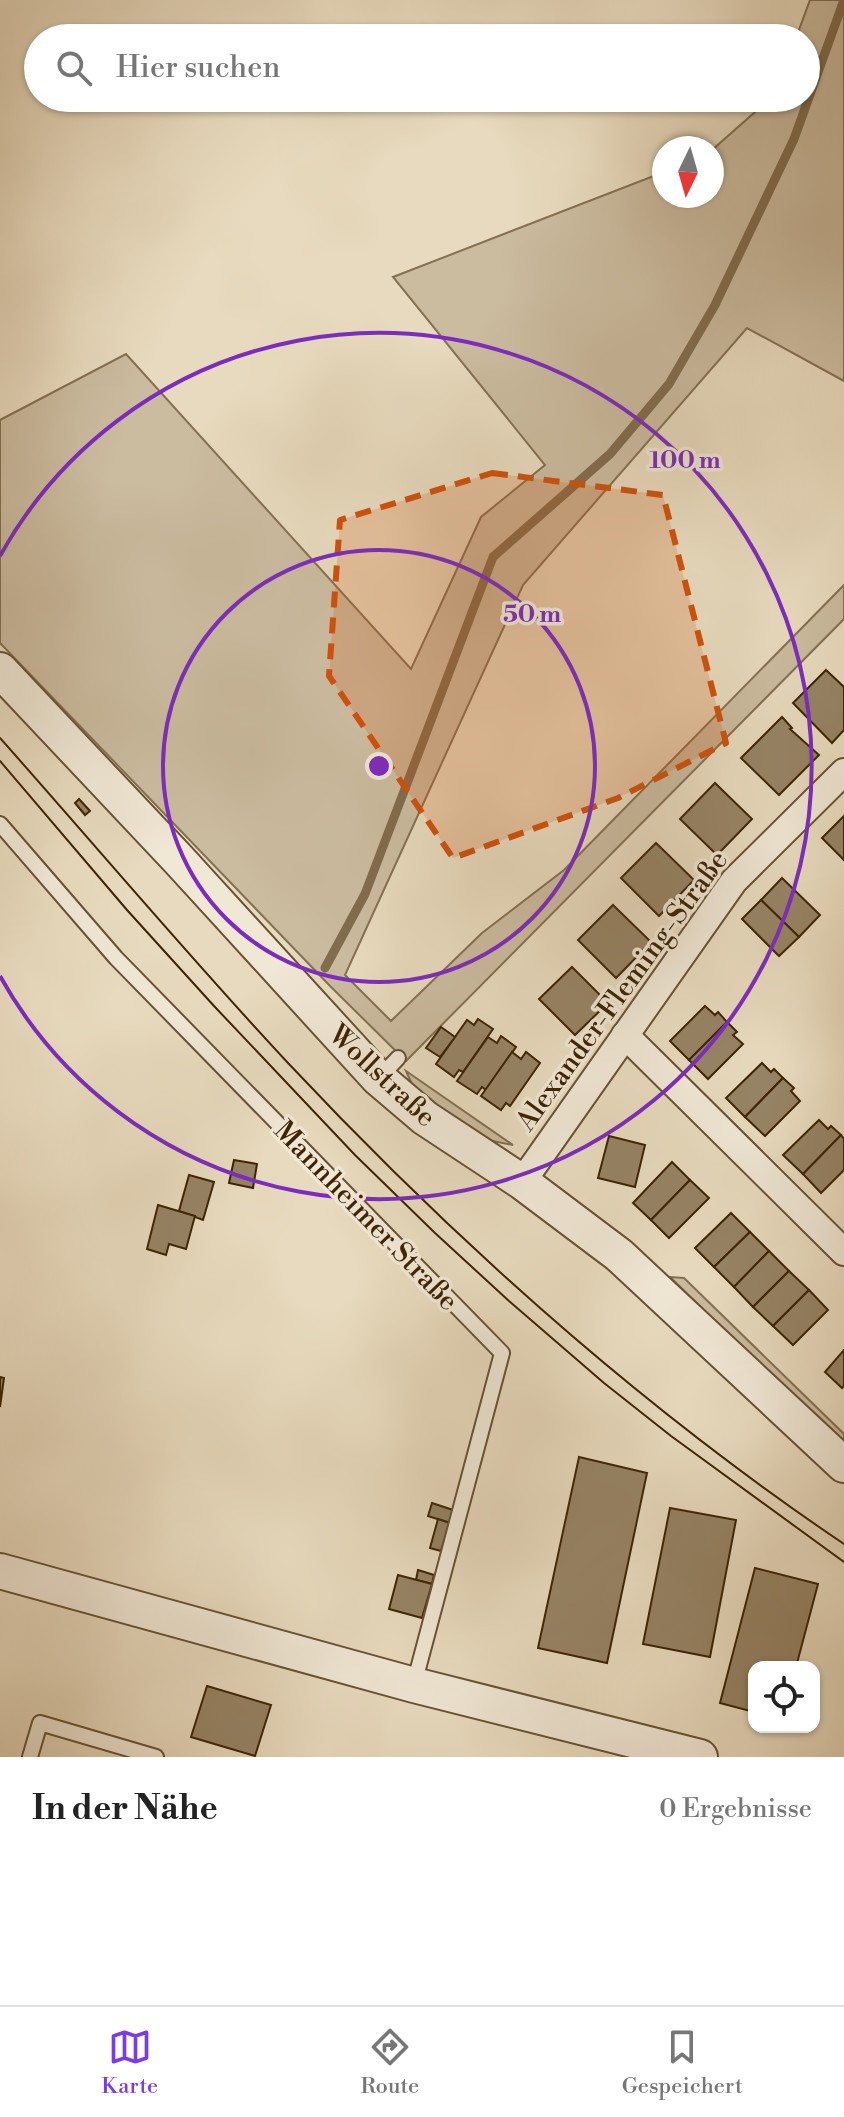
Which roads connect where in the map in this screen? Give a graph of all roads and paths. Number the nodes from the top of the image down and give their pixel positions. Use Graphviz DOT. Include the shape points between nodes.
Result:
graph roads {
  1 [pos="0,670"];
  2 [pos="844,772"];
  3 [pos="0,824"];
  4 [pos="625,1035"];
  5 [pos="522,1182"];
  6 [pos="844,1252"];
  7 [pos="844,1465"];
  8 [pos="0,1571"];
  9 [pos="414,1685"];
  10 [pos="30,1757"];
  11 [pos="156,1757"];
  12 [pos="700,1757"];
  1 -- 5 [label="street, Wollstraße" via="179,860 388,1068 425,1118"];
  2 -- 4 [label="street, Alexander-Fleming-Straße" via="734,881"];
  3 -- 9 [label="lane, Mannheimer Straße" via="116,958 502,1353"];
  4 -- 5 [label="street, Alexander-Fleming-Straße"];
  4 -- 6 [label="street"];
  5 -- 7 [label="street, Wollstraße" via="619,1255"];
  8 -- 9 [label="street"];
  9 -- 12 [label="street"];
  10 -- 11 [label="lane" via="40,1723"];
}
